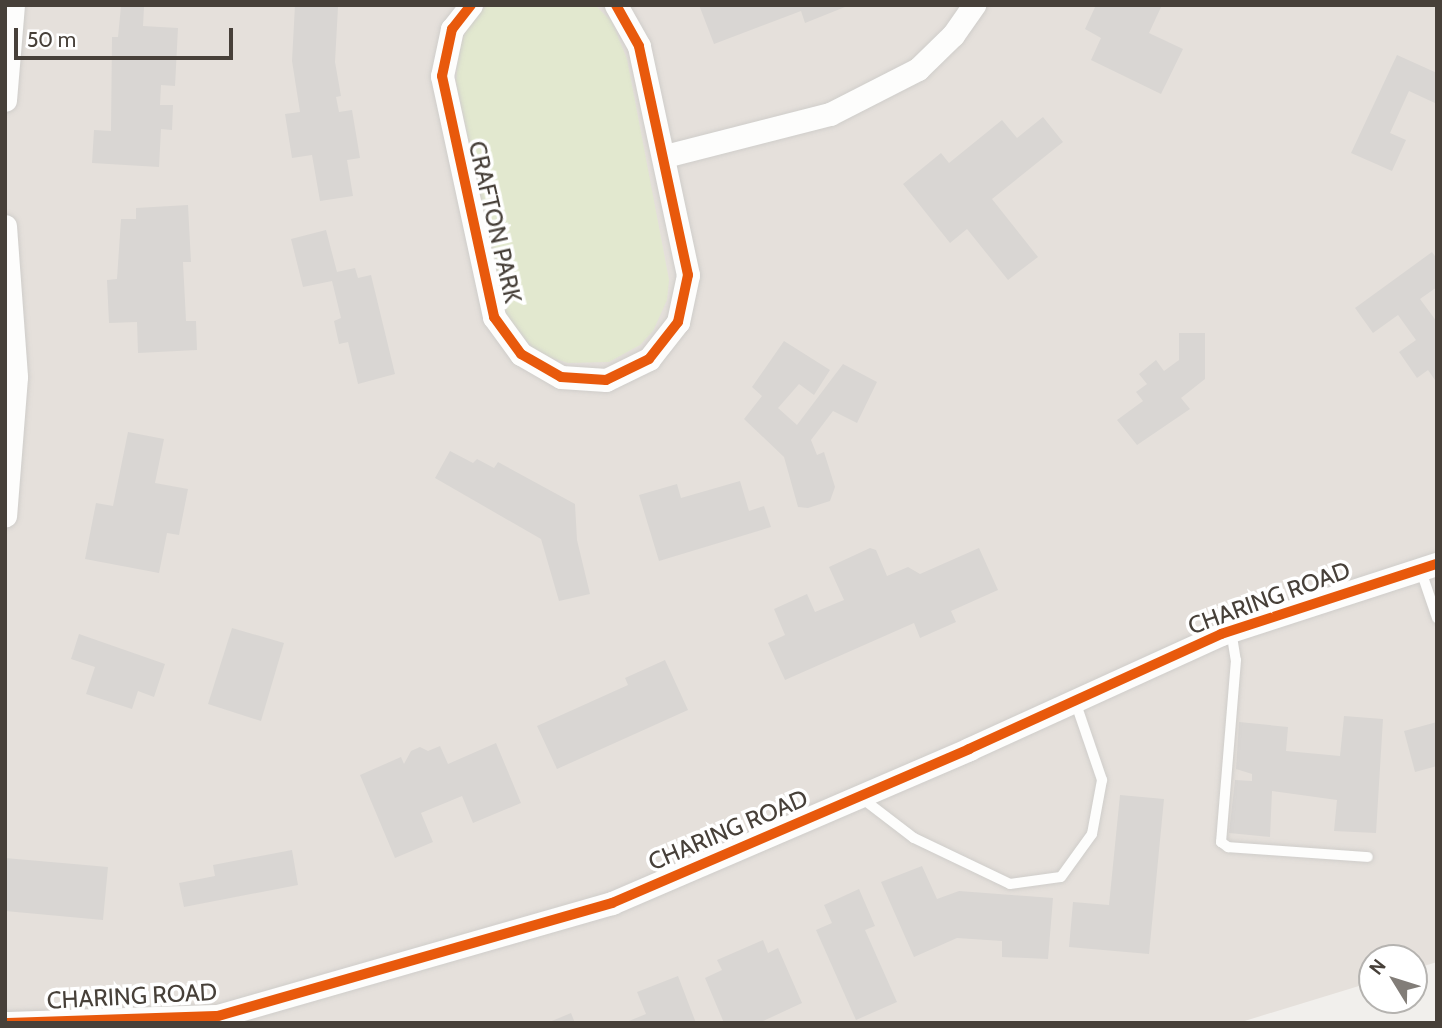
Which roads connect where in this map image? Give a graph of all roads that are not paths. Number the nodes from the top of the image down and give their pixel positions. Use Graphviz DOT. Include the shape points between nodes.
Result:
graph roads {
  1 [pos="13,5"];
  2 [pos="471,5"];
  3 [pos="616,5"];
  4 [pos="974,5"];
  5 [pos="5,100"];
  6 [pos="664,156"];
  7 [pos="5,226"];
  8 [pos="5,516"];
  9 [pos="1428,566"];
  10 [pos="1437,618"];
  11 [pos="1231,630"];
  12 [pos="1075,701"];
  13 [pos="859,796"];
  14 [pos="1368,857"];
  15 [pos="5,1023"];
  1 -- 5 [label="street"];
  2 -- 6 [label="street, CRAFTON PARK" via="452,29 442,76 494,317 521,354 561,377 606,380 649,359 678,322 688,275"];
  3 -- 6 [label="street, CRAFTON PARK" via="639,47"];
  4 -- 6 [label="street" via="918,69 830,114"];
  7 -- 8 [label="street" via="16,377"];
  9 -- 10 [label="lane"];
  9 -- 11 [label="street, CHARING ROAD"];
  11 -- 12 [label="street, CHARING ROAD"];
  11 -- 14 [label="lane" via="1236,660 1222,842 1228,847"];
  12 -- 13 [label="street, CHARING ROAD"];
  12 -- 13 [label="lane" via="1102,780 1093,834 1060,877 1010,884 914,838"];
  13 -- 15 [label="street, CHARING ROAD" via="611,903 218,1016"];
}
